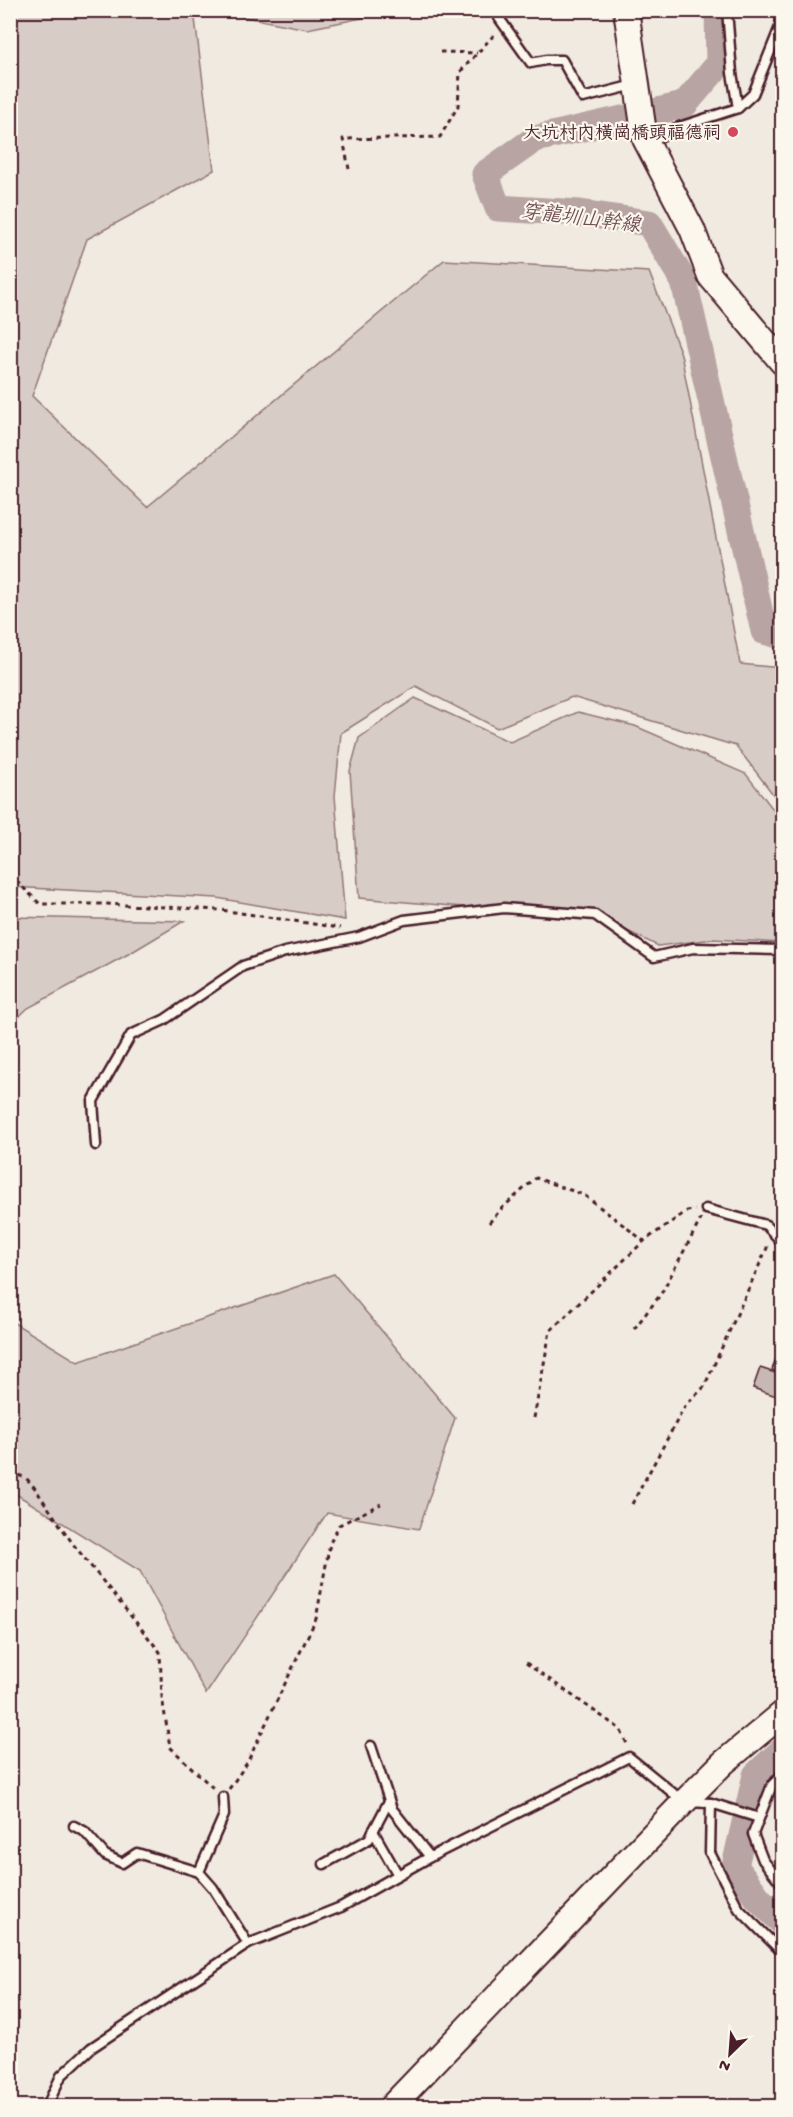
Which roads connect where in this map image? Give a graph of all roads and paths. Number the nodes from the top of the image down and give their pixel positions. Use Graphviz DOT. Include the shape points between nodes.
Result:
graph roads {
  1 [pos="626,10"];
  2 [pos="728,10"];
  3 [pos="499,18"];
  4 [pos="783,22"];
  5 [pos="440,52"];
  6 [pos="477,53"];
  7 [pos="638,88"];
  8 [pos="738,108"];
  9 [pos="646,141"];
  10 [pos="349,169"];
  11 [pos="782,362"];
  12 [pos="10,875"];
  13 [pos="360,937"];
  14 [pos="783,950"];
  15 [pos="96,1145"];
  16 [pos="706,1209"];
  17 [pos="489,1223"];
  18 [pos="766,1225"];
  19 [pos="644,1241"];
  20 [pos="783,1242"];
  21 [pos="634,1329"];
  22 [pos="534,1418"];
  23 [pos="10,1472"];
  24 [pos="381,1504"];
  25 [pos="632,1504"];
  26 [pos="526,1663"];
  27 [pos="783,1714"];
  28 [pos="371,1746"];
  29 [pos="629,1757"];
  30 [pos="783,1775"];
  31 [pos="223,1797"];
  32 [pos="389,1801"];
  33 [pos="684,1802"];
  34 [pos="711,1803"];
  35 [pos="759,1818"];
  36 [pos="74,1826"];
  37 [pos="373,1831"];
  38 [pos="430,1857"];
  39 [pos="324,1864"];
  40 [pos="199,1872"];
  41 [pos="398,1875"];
  42 [pos="783,1884"];
  43 [pos="248,1944"];
  44 [pos="783,1952"];
  45 [pos="47,2106"];
  46 [pos="392,2106"];
  1 -- 7 [label="street"];
  2 -- 8 [label="lane"];
  3 -- 6 [label="path" via="493,36"];
  3 -- 7 [label="lane" via="531,63 562,60 583,98"];
  4 -- 8 [label="lane" via="753,94"];
  5 -- 6 [label="path"];
  6 -- 10 [label="path" via="460,72 458,106 440,137 343,139"];
  7 -- 9 [label="street"];
  8 -- 9 [label="lane"];
  9 -- 11 [label="street" via="692,229 710,276"];
  12 -- 13 [label="path" via="40,904 221,910 342,929"];
  13 -- 14 [label="lane" via="404,920 504,908 595,915 654,957 693,948"];
  13 -- 15 [label="lane" via="285,952 243,966 164,1020 131,1035 93,1101"];
  16 -- 18 [label="lane"];
  16 -- 19 [label="path" via="687,1211"];
  16 -- 21 [label="path" via="661,1294"];
  17 -- 19 [label="path" via="536,1178 584,1195"];
  18 -- 20 [label="lane"];
  18 -- 25 [label="path" via="767,1248 704,1388 685,1406"];
  19 -- 22 [label="path" via="550,1331"];
  23 -- 31 [label="path" via="26,1478 34,1487 160,1652 170,1747"];
  24 -- 31 [label="path" via="339,1525 330,1543 316,1619 247,1763"];
  26 -- 29 [label="path" via="620,1729 628,1744"];
  27 -- 33 [label="street" via="723,1763"];
  28 -- 32 [label="lane"];
  29 -- 33 [label="lane"];
  29 -- 38 [label="lane"];
  30 -- 35 [label="lane" via="772,1785"];
  31 -- 40 [label="lane" via="224,1815"];
  32 -- 37 [label="lane"];
  32 -- 38 [label="lane"];
  33 -- 34 [label="lane"];
  33 -- 46 [label="street"];
  34 -- 35 [label="lane"];
  34 -- 44 [label="lane" via="710,1853 739,1909"];
  35 -- 42 [label="lane" via="753,1834 763,1860"];
  36 -- 40 [label="lane" via="84,1831 105,1855 122,1863 137,1853"];
  37 -- 39 [label="lane" via="369,1839"];
  37 -- 41 [label="lane"];
  38 -- 41 [label="lane"];
  40 -- 43 [label="lane"];
  41 -- 43 [label="lane" via="341,1907"];
  43 -- 45 [label="lane" via="91,2048 61,2076"];
}
